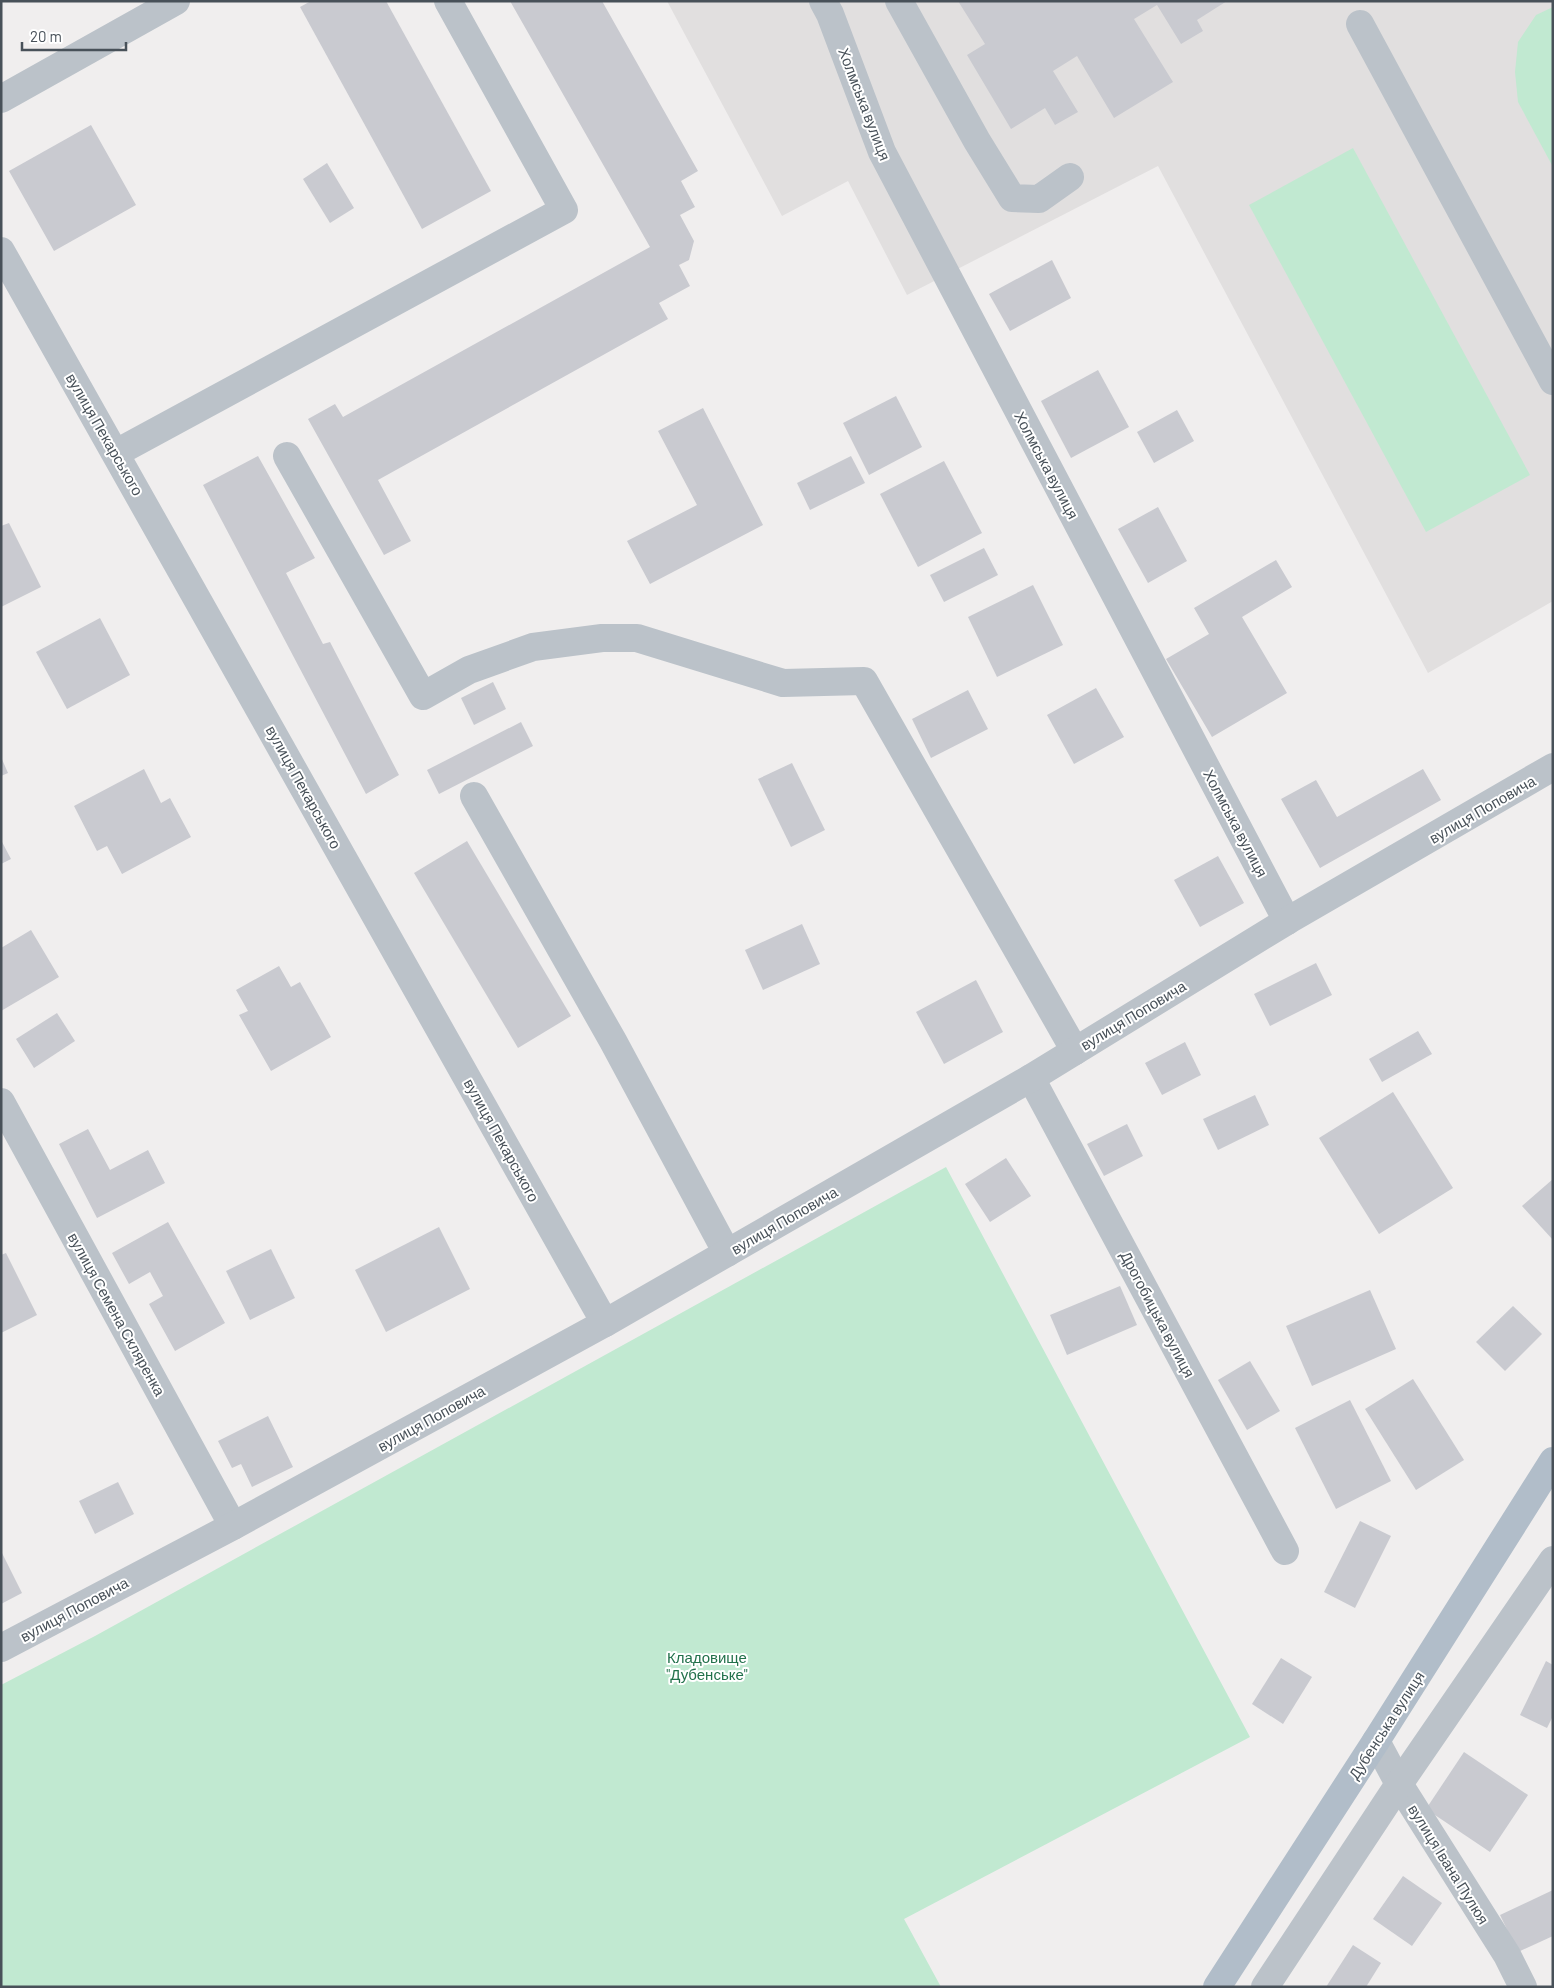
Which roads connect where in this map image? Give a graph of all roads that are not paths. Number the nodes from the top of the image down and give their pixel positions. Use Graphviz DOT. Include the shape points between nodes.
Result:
graph roads {
  1 [pos="176,1"];
  2 [pos="448,1"];
  3 [pos="823,1"];
  4 [pos="899,1"];
  5 [pos="1360,24"];
  6 [pos="1,99"];
  7 [pos="1070,177"];
  8 [pos="1,251"];
  9 [pos="1553,381"];
  10 [pos="116,453"];
  11 [pos="288,456"];
  12 [pos="1553,768"];
  13 [pos="474,796"];
  14 [pos="1287,921"];
  15 [pos="1075,1051"];
  16 [pos="1031,1078"];
  17 [pos="1,1102"];
  18 [pos="727,1253"];
  19 [pos="604,1323"];
  20 [pos="1553,1461"];
  21 [pos="233,1526"];
  22 [pos="1285,1552"];
  23 [pos="1553,1560"];
  24 [pos="1,1648"];
  25 [pos="1376,1741"];
  26 [pos="1399,1784"];
  27 [pos="1217,1987"];
  28 [pos="1265,1987"];
  29 [pos="1523,1987"];
  1 -- 6 [label="street"];
  2 -- 10 [label="street" via="564,210"];
  3 -- 14 [label="street, Холмська вулиця" via="882,152"];
  4 -- 7 [label="street" via="1012,198 1039,199"];
  5 -- 9 [label="street"];
  8 -- 10 [label="street, вулиця Пекарського"];
  10 -- 19 [label="street, вулиця Пекарського"];
  11 -- 15 [label="street" via="423,696 469,670 533,647 602,638 637,638 783,683 864,681"];
  12 -- 14 [label="street, вулиця Поповича"];
  13 -- 18 [label="street" via="613,1041"];
  14 -- 15 [label="street, вулиця Поповича"];
  15 -- 16 [label="street, вулиця Поповича"];
  16 -- 18 [label="street, вулиця Поповича"];
  16 -- 22 [label="street, Дрогобицька вулиця"];
  17 -- 21 [label="street, вулиця Семена Скляренка"];
  18 -- 19 [label="street, вулиця Поповича"];
  19 -- 21 [label="street, вулиця Поповича"];
  20 -- 25 [label="main road, Дубенська вулиця"];
  21 -- 24 [label="street, вулиця Поповича"];
  23 -- 26 [label="street"];
  25 -- 26 [label="street, вулиця Івана Пулюя"];
  25 -- 27 [label="main road, Дубенська вулиця"];
  26 -- 28 [label="street"];
  26 -- 29 [label="street, вулиця Івана Пулюя" via="1507,1955"];
}
